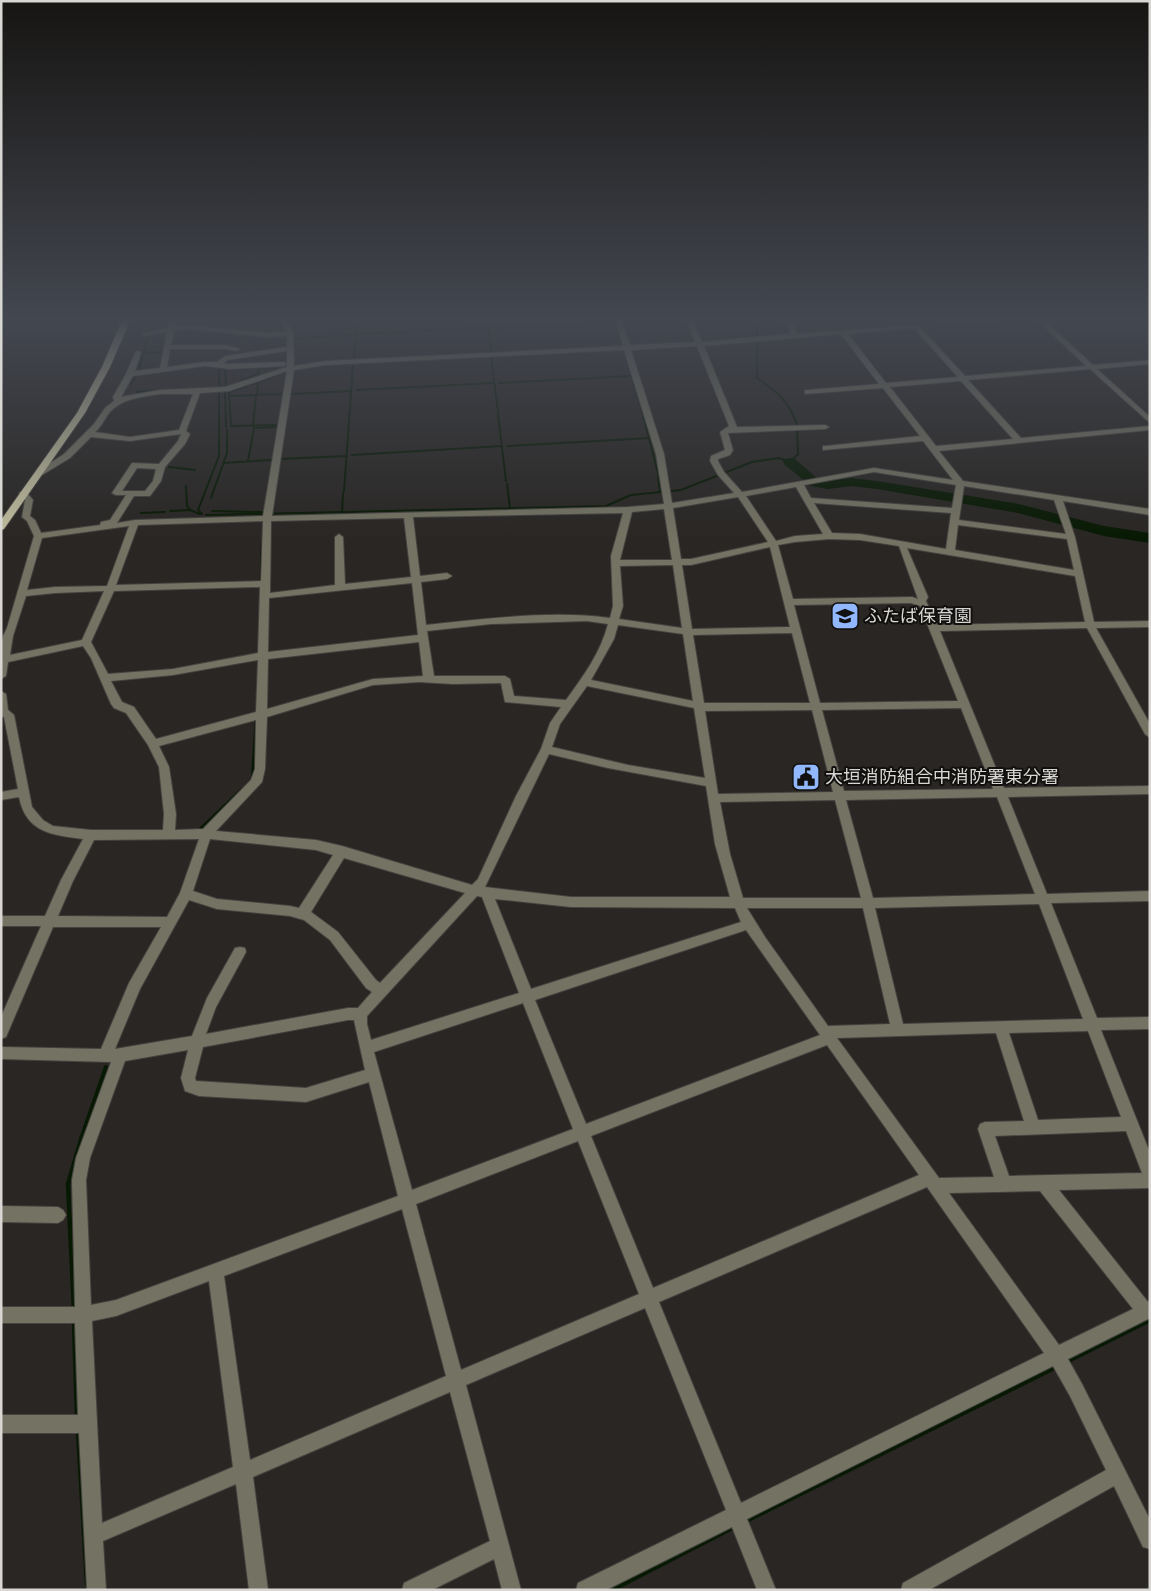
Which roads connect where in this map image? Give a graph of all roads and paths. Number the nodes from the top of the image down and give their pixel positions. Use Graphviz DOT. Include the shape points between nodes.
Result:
graph roads {
  1 [pos="92,392"];
  2 [pos="119,392"];
  3 [pos="184,392"];
  4 [pos="197,392"];
  5 [pos="286,392"];
  6 [pos="641,392"];
  7 [pos="719,392"];
  8 [pos="890,392"];
  9 [pos="976,392"];
  10 [pos="1119,392"];
  11 [pos="118,402"];
  12 [pos="1150,421"];
  13 [pos="825,427"];
  14 [pos="1150,428"];
  15 [pos="727,430"];
  16 [pos="182,432"];
  17 [pos="90,434"];
  18 [pos="926,438"];
  19 [pos="1019,441"];
  20 [pos="826,448"];
  21 [pos="934,449"];
  22 [pos="161,467"];
  23 [pos="39,473"];
  24 [pos="798,483"];
  25 [pos="960,483"];
  26 [pos="132,493"];
  27 [pos="24,494"];
  28 [pos="741,494"];
  29 [pos="1058,498"];
  30 [pos="807,500"];
  31 [pos="669,507"];
  32 [pos="628,510"];
  33 [pos="956,511"];
  34 [pos="1150,512"];
  35 [pos="408,514"];
  36 [pos="267,518"];
  37 [pos="954,522"];
  38 [pos="135,523"];
  39 [pos="1,527"];
  40 [pos="86,530"];
  41 [pos="38,536"];
  42 [pos="830,536"];
  43 [pos="339,537"];
  44 [pos="1071,537"];
  45 [pos="773,543"];
  46 [pos="903,544"];
  47 [pos="950,552"];
  48 [pos="615,563"];
  49 [pos="678,563"];
  50 [pos="1080,574"];
  51 [pos="447,576"];
  52 [pos="417,579"];
  53 [pos="266,584"];
  54 [pos="340,588"];
  55 [pos="110,589"];
  56 [pos="22,594"];
  57 [pos="265,596"];
  58 [pos="789,602"];
  59 [pos="921,602"];
  60 [pos="614,622"];
  61 [pos="1150,624"];
  62 [pos="1090,625"];
  63 [pos="933,628"];
  64 [pos="796,630"];
  65 [pos="689,632"];
  66 [pos="423,633"];
  67 [pos="86,642"];
  68 [pos="264,656"];
  69 [pos="4,659"];
  70 [pos="1,676"];
  71 [pos="104,678"];
  72 [pos="429,679"];
  73 [pos="585,682"];
  74 [pos="1,694"];
  75 [pos="569,704"];
  76 [pos="965,704"];
  77 [pos="700,706"];
  78 [pos="816,706"];
  79 [pos="2,713"];
  80 [pos="262,715"];
  81 [pos="1150,734"];
  82 [pos="153,744"];
  83 [pos="546,749"];
  84 [pos="712,783"];
  85 [pos="1150,790"];
  86 [pos="23,792"];
  87 [pos="1000,792"];
  88 [pos="839,795"];
  89 [pos="1,796"];
  90 [pos="714,798"];
  91 [pos="169,834"];
  92 [pos="206,834"];
  93 [pos="91,835"];
  94 [pos="342,851"];
  95 [pos="481,892"];
  96 [pos="186,894"];
  97 [pos="1150,896"];
  98 [pos="1043,898"];
  99 [pos="868,903"];
  100 [pos="739,904"];
  101 [pos="302,915"];
  102 [pos="1,920"];
  103 [pos="50,921"];
  104 [pos="169,922"];
  105 [pos="750,924"];
  106 [pos="240,952"];
  107 [pos="381,991"];
  108 [pos="527,997"];
  109 [pos="361,1014"];
  110 [pos="1150,1023"];
  111 [pos="1091,1024"];
  112 [pos="1000,1026"];
  113 [pos="898,1029"];
  114 [pos="1,1033"];
  115 [pos="827,1035"];
  116 [pos="197,1042"];
  117 [pos="367,1048"];
  118 [pos="1,1053"];
  119 [pos="113,1055"];
  120 [pos="373,1074"];
  121 [pos="1131,1124"];
  122 [pos="1033,1126"];
  123 [pos="582,1132"];
  124 [pos="1150,1173"];
  125 [pos="1150,1180"];
  126 [pos="932,1182"];
  127 [pos="1044,1183"];
  128 [pos="1004,1184"];
  129 [pos="406,1200"];
  130 [pos="1,1214"];
  131 [pos="58,1215"];
  132 [pos="216,1272"];
  133 [pos="648,1298"];
  134 [pos="1148,1310"];
  135 [pos="83,1314"];
  136 [pos="1,1315"];
  137 [pos="1056,1355"];
  138 [pos="456,1381"];
  139 [pos="1,1424"];
  140 [pos="87,1424"];
  141 [pos="243,1472"];
  142 [pos="1117,1474"];
  143 [pos="738,1521"];
  144 [pos="93,1536"];
  145 [pos="1150,1540"];
  146 [pos="500,1546"];
  147 [pos="97,1590"];
  148 [pos="259,1590"];
  149 [pos="411,1590"];
  150 [pos="512,1590"];
  151 [pos="585,1590"];
  152 [pos="767,1590"];
  153 [pos="910,1590"];
  1 -- 23 [label="main road"];
  2 -- 11 [label="street"];
  3 -- 11 [label="street" via="146,393"];
  4 -- 16 [label="street"];
  5 -- 36 [label="street"];
  6 -- 31 [label="street" via="660,454"];
  7 -- 15 [label="street" via="733,427"];
  8 -- 18 [label="street"];
  9 -- 19 [label="street"];
  10 -- 12 [label="street"];
  11 -- 17 [label="street"];
  13 -- 15 [label="street"];
  14 -- 19 [label="street"];
  15 -- 28 [label="street" via="724,432 729,450 714,461 721,474"];
  16 -- 17 [label="street" via="130,439"];
  16 -- 22 [label="street" via="186,434 182,442"];
  17 -- 23 [label="street" via="67,456"];
  18 -- 20 [label="street"];
  18 -- 21 [label="street"];
  19 -- 21 [label="street"];
  21 -- 25 [label="street"];
  22 -- 26 [label="street" via="157,481 146,494"];
  22 -- 26 [label="street" via="134,466 116,493"];
  23 -- 27 [label="main road"];
  24 -- 25 [label="street" via="874,470"];
  24 -- 28 [label="street"];
  24 -- 30 [label="street"];
  25 -- 29 [label="street"];
  25 -- 33 [label="street"];
  26 -- 40 [label="street" via="113,522 90,526"];
  27 -- 39 [label="main road"];
  27 -- 41 [label="street" via="29,500 26,517 31,520"];
  28 -- 31 [label="street"];
  28 -- 45 [label="street"];
  29 -- 34 [label="street"];
  29 -- 44 [label="street"];
  30 -- 33 [label="street"];
  30 -- 42 [label="street"];
  31 -- 32 [label="street"];
  31 -- 49 [label="street"];
  32 -- 35 [label="street"];
  32 -- 48 [label="street"];
  33 -- 37 [label="street"];
  35 -- 36 [label="street"];
  35 -- 52 [label="street"];
  36 -- 38 [label="street"];
  36 -- 53 [label="street"];
  37 -- 44 [label="street"];
  37 -- 47 [label="street"];
  38 -- 40 [label="street"];
  38 -- 55 [label="street"];
  40 -- 41 [label="street"];
  41 -- 56 [label="street"];
  42 -- 45 [label="street"];
  42 -- 46 [label="street"];
  43 -- 54 [label="street"];
  44 -- 50 [label="street"];
  45 -- 49 [label="street"];
  45 -- 58 [label="street"];
  46 -- 47 [label="street"];
  46 -- 59 [label="street" via="923,597"];
  47 -- 50 [label="street"];
  48 -- 49 [label="street"];
  48 -- 60 [label="street" via="618,606"];
  49 -- 65 [label="street"];
  50 -- 62 [label="street"];
  51 -- 52 [label="street"];
  52 -- 54 [label="street"];
  52 -- 66 [label="street"];
  53 -- 55 [label="street"];
  53 -- 57 [label="street"];
  54 -- 57 [label="street"];
  55 -- 56 [label="street"];
  55 -- 67 [label="street"];
  56 -- 69 [label="street"];
  57 -- 68 [label="street"];
  58 -- 59 [label="street"];
  58 -- 64 [label="street"];
  59 -- 63 [label="street"];
  60 -- 65 [label="street"];
  60 -- 66 [label="street" via="587,618 513,620"];
  60 -- 73 [label="street" via="609,639"];
  61 -- 62 [label="street"];
  62 -- 63 [label="street"];
  62 -- 81 [label="street"];
  63 -- 76 [label="street"];
  64 -- 65 [label="street"];
  64 -- 78 [label="street"];
  65 -- 77 [label="street"];
  66 -- 68 [label="street"];
  66 -- 72 [label="street"];
  67 -- 69 [label="street"];
  67 -- 71 [label="street"];
  68 -- 71 [label="street" via="173,672"];
  68 -- 80 [label="street"];
  69 -- 70 [label="street"];
  71 -- 82 [label="street" via="115,701 130,710"];
  72 -- 75 [label="street" via="505,679 509,699"];
  72 -- 80 [label="street" via="373,682"];
  73 -- 75 [label="street"];
  73 -- 77 [label="street"];
  74 -- 79 [label="street"];
  75 -- 83 [label="street" via="555,723"];
  76 -- 78 [label="street"];
  76 -- 87 [label="street"];
  77 -- 78 [label="street"];
  77 -- 84 [label="street"];
  78 -- 88 [label="street"];
  79 -- 86 [label="street" via="9,715"];
  80 -- 82 [label="street"];
  80 -- 92 [label="street" via="260,769 256,782"];
  82 -- 91 [label="street" via="164,767"];
  83 -- 84 [label="street" via="625,769"];
  83 -- 95 [label="street"];
  84 -- 90 [label="street"];
  85 -- 87 [label="street"];
  86 -- 89 [label="street"];
  86 -- 93 [label="street" via="27,808 39,823 52,830"];
  87 -- 88 [label="street"];
  87 -- 98 [label="street"];
  88 -- 90 [label="street"];
  88 -- 99 [label="street"];
  90 -- 100 [label="street" via="727,867"];
  91 -- 92 [label="street"];
  91 -- 93 [label="street"];
  92 -- 94 [label="street" via="316,845"];
  92 -- 96 [label="street"];
  93 -- 103 [label="street"];
  94 -- 95 [label="street"];
  94 -- 101 [label="street"];
  95 -- 100 [label="street" via="572,902"];
  95 -- 107 [label="street"];
  95 -- 108 [label="street"];
  96 -- 101 [label="street" via="217,904 290,910"];
  96 -- 104 [label="street"];
  97 -- 98 [label="street"];
  98 -- 99 [label="street"];
  98 -- 111 [label="street"];
  99 -- 100 [label="street"];
  99 -- 113 [label="street"];
  100 -- 105 [label="street"];
  101 -- 107 [label="street" via="334,936 371,984"];
  102 -- 103 [label="street"];
  103 -- 104 [label="street"];
  103 -- 114 [label="street"];
  104 -- 119 [label="street" via="134,987"];
  105 -- 108 [label="street"];
  105 -- 115 [label="street"];
  106 -- 116 [label="street" via="208,1010"];
  107 -- 109 [label="street"];
  108 -- 117 [label="street"];
  108 -- 123 [label="street"];
  109 -- 116 [label="street"];
  109 -- 117 [label="street" via="360,1024"];
  110 -- 111 [label="street"];
  111 -- 112 [label="street"];
  111 -- 121 [label="street"];
  112 -- 113 [label="street"];
  112 -- 122 [label="street"];
  113 -- 115 [label="street"];
  115 -- 123 [label="street"];
  115 -- 126 [label="street"];
  116 -- 119 [label="street"];
  116 -- 120 [label="street" via="188,1078 190,1086 199,1088 306,1095"];
  117 -- 120 [label="street"];
  118 -- 119 [label="street"];
  119 -- 135 [label="street" via="79,1180"];
  120 -- 129 [label="street"];
  121 -- 122 [label="street"];
  121 -- 124 [label="street"];
  122 -- 128 [label="street" via="985,1128"];
  123 -- 129 [label="street"];
  123 -- 133 [label="street"];
  125 -- 127 [label="street"];
  126 -- 128 [label="street"];
  126 -- 133 [label="street"];
  126 -- 137 [label="street"];
  127 -- 128 [label="street"];
  127 -- 134 [label="street"];
  129 -- 132 [label="street"];
  129 -- 138 [label="street"];
  130 -- 131 [label="street"];
  132 -- 135 [label="street" via="116,1308"];
  132 -- 141 [label="street"];
  133 -- 138 [label="street"];
  133 -- 143 [label="street"];
  134 -- 137 [label="street"];
  135 -- 136 [label="street"];
  135 -- 140 [label="street"];
  137 -- 142 [label="street"];
  137 -- 143 [label="street"];
  138 -- 141 [label="street"];
  138 -- 146 [label="street"];
  139 -- 140 [label="street"];
  140 -- 144 [label="street"];
  141 -- 144 [label="street"];
  141 -- 148 [label="street"];
  142 -- 145 [label="street"];
  142 -- 153 [label="street"];
  143 -- 151 [label="street"];
  143 -- 152 [label="street"];
  144 -- 147 [label="street"];
  146 -- 149 [label="street"];
  146 -- 150 [label="street"];
}
